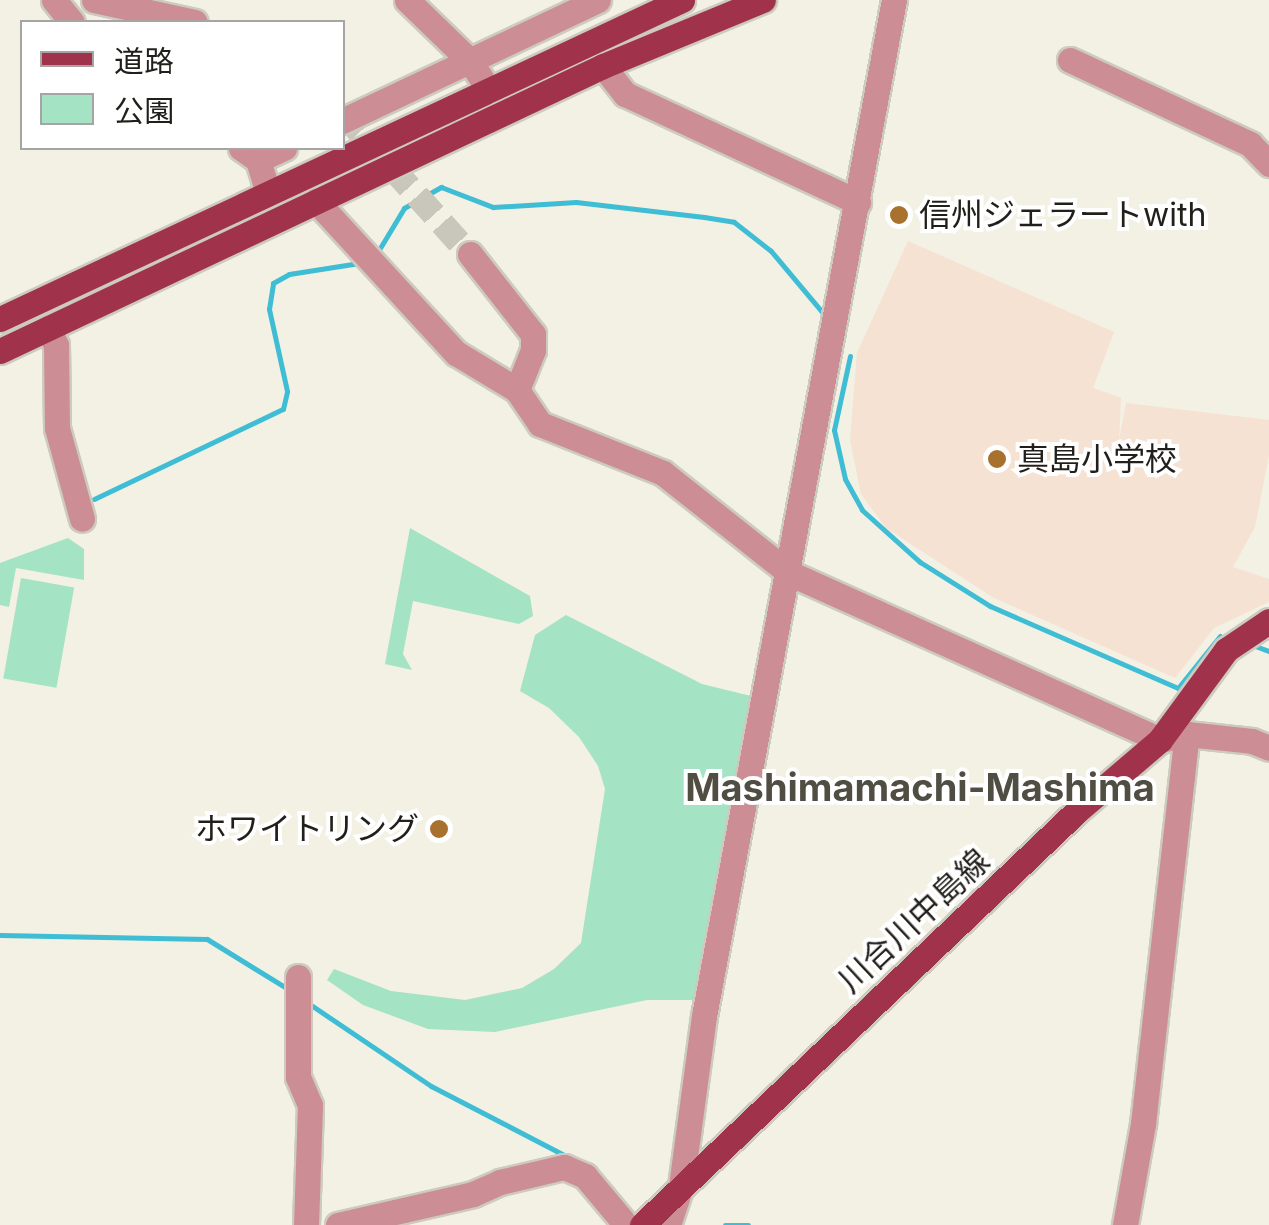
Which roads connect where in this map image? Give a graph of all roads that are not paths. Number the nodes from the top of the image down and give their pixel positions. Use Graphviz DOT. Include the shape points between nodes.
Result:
graph roads {
  1 [pos="54,0"];
  2 [pos="94,0"];
  3 [pos="407,0"];
  4 [pos="598,0"];
  5 [pos="682,0"];
  6 [pos="763,0"];
  7 [pos="894,0"];
  8 [pos="70,20"];
  9 [pos="186,20"];
  10 [pos="1070,60"];
  11 [pos="471,62"];
  12 [pos="603,66"];
  13 [pos="487,88"];
  14 [pos="345,120"];
  15 [pos="249,154"];
  16 [pos="1269,164"];
  17 [pos="268,192"];
  18 [pos="316,201"];
  19 [pos="858,202"];
  20 [pos="470,254"];
  21 [pos="0,318"];
  22 [pos="48,328"];
  23 [pos="0,350"];
  24 [pos="517,390"];
  25 [pos="82,519"];
  26 [pos="789,573"];
  27 [pos="1269,620"];
  28 [pos="1187,734"];
  29 [pos="1160,740"];
  30 [pos="1269,748"];
  31 [pos="298,987"];
  32 [pos="682,1186"];
  33 [pos="306,1225"];
  34 [pos="338,1225"];
  35 [pos="626,1225"];
  36 [pos="642,1225"];
  37 [pos="668,1225"];
  38 [pos="1124,1225"];
  1 -- 8 [label="street"];
  2 -- 9 [label="street"];
  3 -- 11 [label="street"];
  4 -- 11 [label="street"];
  5 -- 13 [label="main road"];
  6 -- 12 [label="main road"];
  7 -- 19 [label="street"];
  10 -- 16 [label="street" via="1250,144"];
  11 -- 13 [label="street"];
  11 -- 14 [label="street"];
  12 -- 18 [label="main road"];
  12 -- 19 [label="street" via="625,94"];
  13 -- 17 [label="main road"];
  15 -- 17 [label="street"];
  17 -- 21 [label="main road"];
  18 -- 22 [label="main road"];
  18 -- 24 [label="street" via="456,353"];
  19 -- 26 [label="street"];
  20 -- 24 [label="street" via="533,334"];
  22 -- 23 [label="main road"];
  22 -- 25 [label="street" via="56,345 57,428"];
  24 -- 26 [label="street" via="540,424 663,473"];
  26 -- 29 [label="street"];
  26 -- 32 [label="street" via="704,1016"];
  27 -- 29 [label="main road, 川合川中島線" via="1226,650"];
  28 -- 29 [label="street"];
  28 -- 30 [label="street"];
  28 -- 38 [label="street" via="1143,1124"];
  29 -- 32 [label="main road, 川合川中島線"];
  31 -- 33 [label="street" via="298,1077 310,1105"];
  32 -- 36 [label="main road, 川合川中島線"];
  32 -- 37 [label="street"];
  34 -- 35 [label="street" via="564,1167 585,1176"];
}
